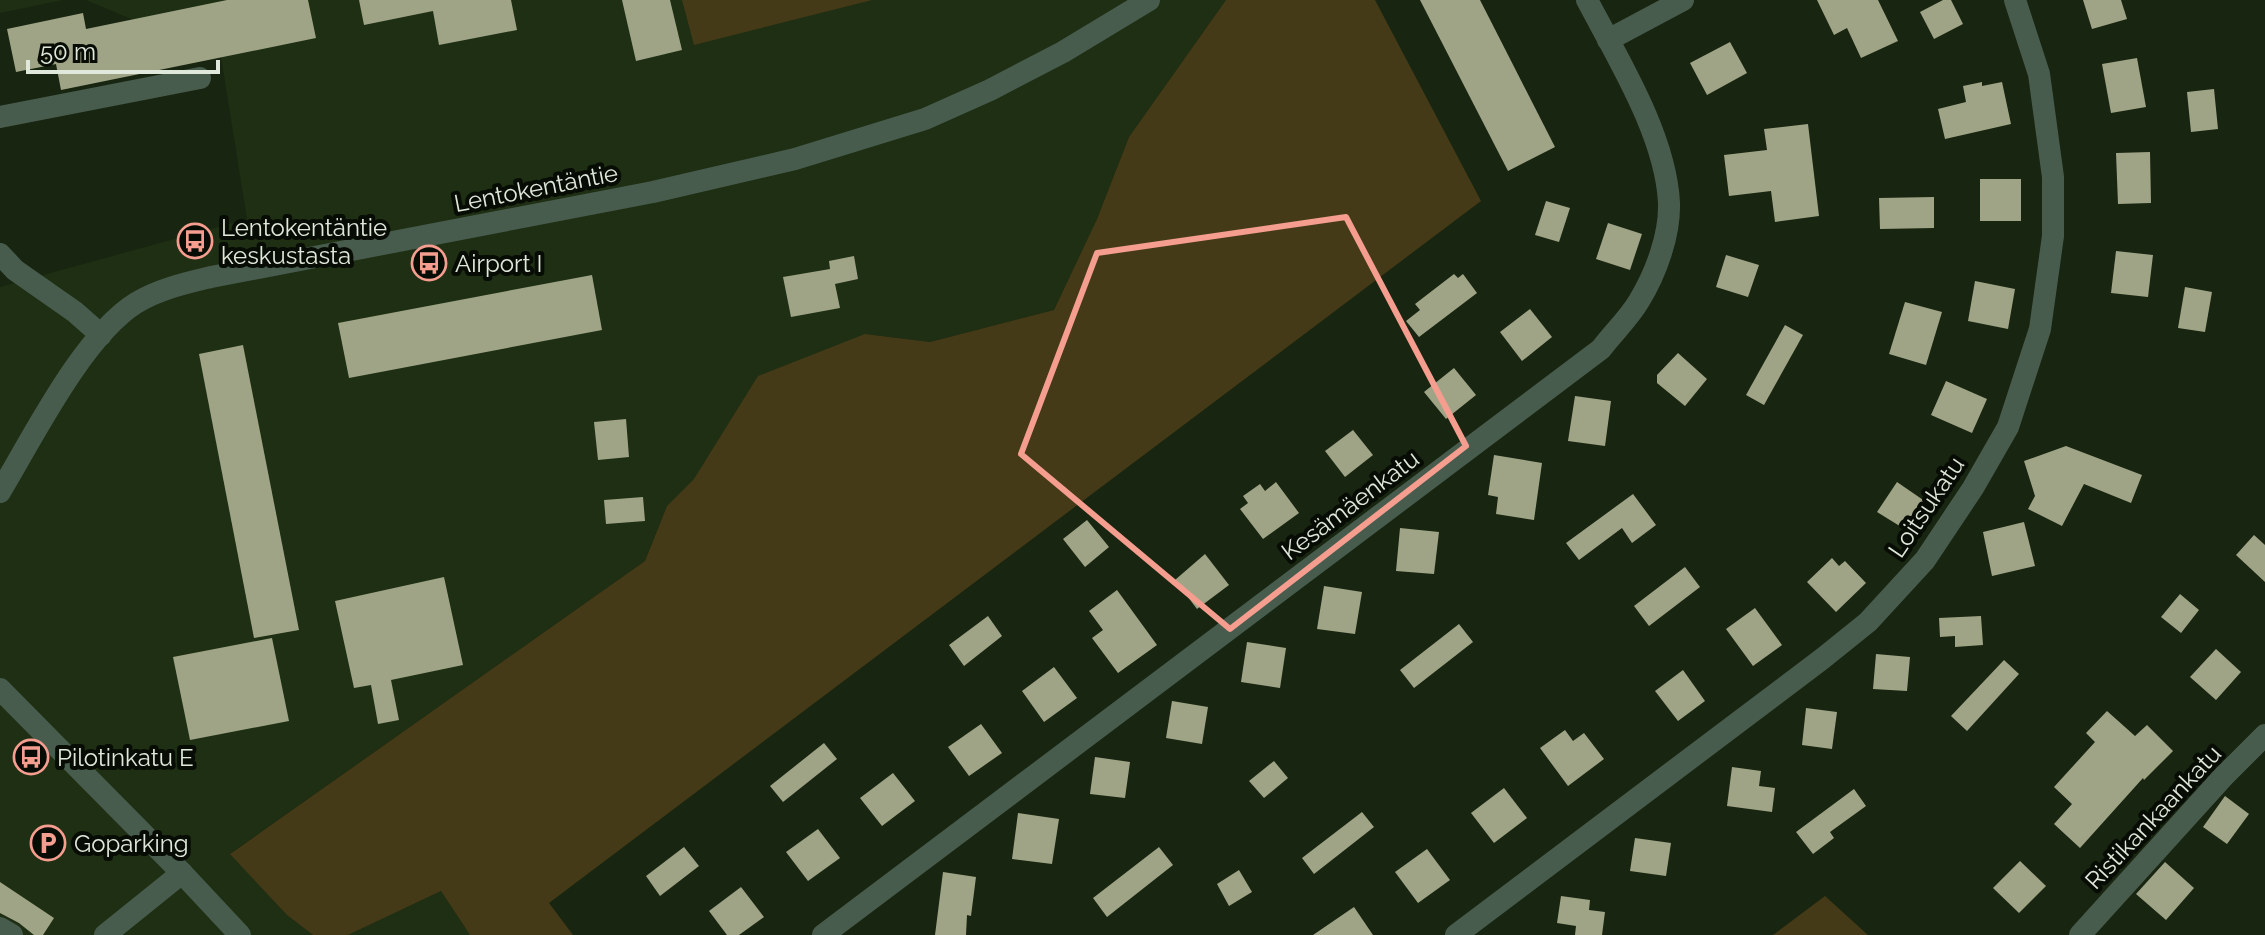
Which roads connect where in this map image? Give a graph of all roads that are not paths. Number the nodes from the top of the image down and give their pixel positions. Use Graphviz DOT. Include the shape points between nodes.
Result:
graph roads {
  1 [pos="1149,0"];
  2 [pos="1587,0"];
  3 [pos="1683,0"];
  4 [pos="2015,0"];
  5 [pos="1608,40"];
  6 [pos="200,78"];
  7 [pos="0,117"];
  8 [pos="5,266"];
  9 [pos="101,335"];
  10 [pos="0,492"];
  11 [pos="0,689"];
  12 [pos="2265,735"];
  13 [pos="182,873"];
  14 [pos="0,928"];
  15 [pos="12,935"];
  16 [pos="105,935"];
  17 [pos="240,935"];
  18 [pos="823,935"];
  19 [pos="1456,935"];
  20 [pos="2080,935"];
  1 -- 9 [label="street, Lentokentäntie" via="1063,52 925,119 795,159 653,192 168,288 137,302"];
  2 -- 5 [label="street, Kesämäenkatu"];
  3 -- 5 [label="street"];
  4 -- 19 [label="street, Loitsukatu" via="2039,74 2053,177 2053,236 2040,329 2008,427 1973,488 1925,560 1868,622"];
  5 -- 18 [label="street, Kesämäenkatu" via="1652,127 1669,206 1654,270 1638,303 1601,349"];
  6 -- 7 [label="street"];
  8 -- 9 [label="street"];
  9 -- 10 [label="street, Lentokentäntie" via="76,366"];
  11 -- 13 [label="street"];
  12 -- 20 [label="street, Ristikankaankatu"];
  13 -- 16 [label="street"];
  13 -- 17 [label="street"];
  14 -- 15 [label="street"];
}
